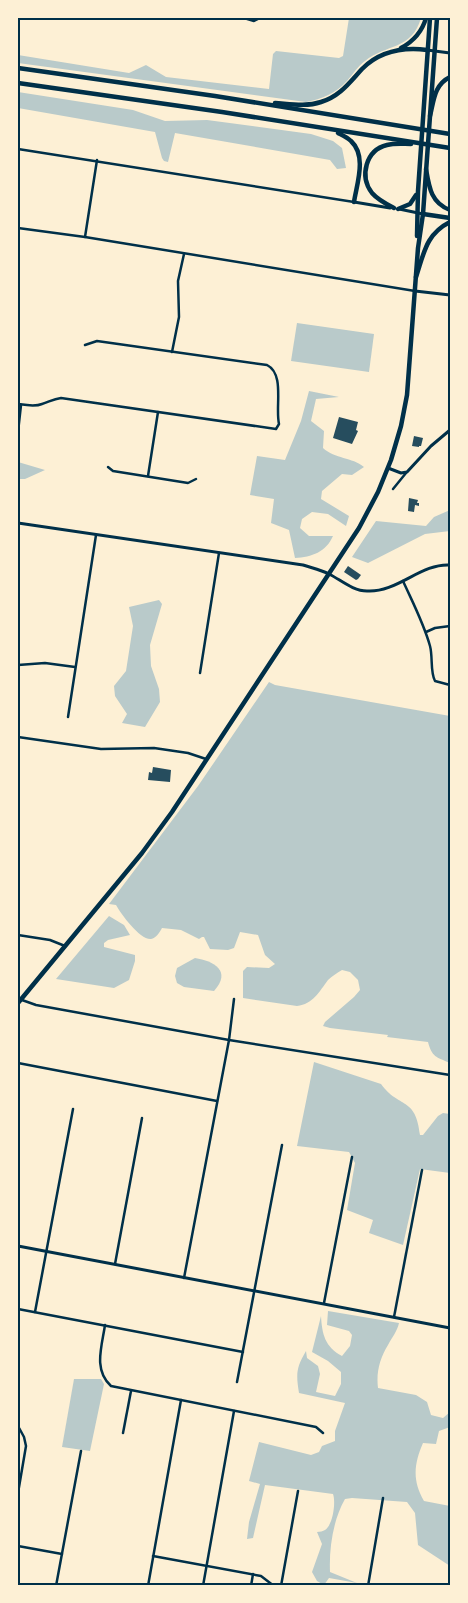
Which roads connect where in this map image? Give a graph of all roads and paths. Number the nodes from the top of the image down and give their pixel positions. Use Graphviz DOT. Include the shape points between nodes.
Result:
graph roads {
  1 [pos="244,18"];
  2 [pos="260,18"];
  3 [pos="426,18"];
  4 [pos="430,18"];
  5 [pos="437,18"];
  6 [pos="396,50"];
  7 [pos="427,50"];
  8 [pos="434,52"];
  9 [pos="450,54"];
  10 [pos="18,68"];
  11 [pos="450,77"];
  12 [pos="18,83"];
  13 [pos="254,102"];
  14 [pos="430,116"];
  15 [pos="334,131"];
  16 [pos="450,132"];
  17 [pos="408,143"];
  18 [pos="447,148"];
  19 [pos="18,149"];
  20 [pos="97,160"];
  21 [pos="426,168"];
  22 [pos="418,191"];
  23 [pos="354,202"];
  24 [pos="396,209"];
  25 [pos="450,210"];
  26 [pos="416,212"];
  27 [pos="423,214"];
  28 [pos="450,218"];
  29 [pos="450,222"];
  30 [pos="18,228"];
  31 [pos="86,237"];
  32 [pos="418,248"];
  33 [pos="184,254"];
  34 [pos="416,276"];
  35 [pos="415,291"];
  36 [pos="450,295"];
  37 [pos="85,345"];
  38 [pos="172,352"];
  39 [pos="20,404"];
  40 [pos="158,412"];
  41 [pos="450,430"];
  42 [pos="18,432"];
  43 [pos="108,467"];
  44 [pos="388,468"];
  45 [pos="407,472"];
  46 [pos="148,476"];
  47 [pos="196,479"];
  48 [pos="393,489"];
  49 [pos="18,523"];
  50 [pos="96,535"];
  51 [pos="219,553"];
  52 [pos="450,565"];
  53 [pos="329,574"];
  54 [pos="403,581"];
  55 [pos="450,626"];
  56 [pos="426,632"];
  57 [pos="18,665"];
  58 [pos="76,667"];
  59 [pos="200,673"];
  60 [pos="450,684"];
  61 [pos="68,717"];
  62 [pos="18,737"];
  63 [pos="208,760"];
  64 [pos="18,935"];
  65 [pos="65,946"];
  66 [pos="234,999"];
  67 [pos="19,1001"];
  68 [pos="229,1040"];
  69 [pos="18,1063"];
  70 [pos="450,1075"];
  71 [pos="217,1101"];
  72 [pos="74,1109"];
  73 [pos="142,1118"];
  74 [pos="282,1145"];
  75 [pos="352,1157"];
  76 [pos="422,1170"];
  77 [pos="18,1246"];
  78 [pos="46,1252"];
  79 [pos="115,1264"];
  80 [pos="184,1278"];
  81 [pos="254,1291"];
  82 [pos="324,1303"];
  83 [pos="18,1309"];
  84 [pos="35,1312"];
  85 [pos="394,1317"];
  86 [pos="105,1325"];
  87 [pos="450,1328"];
  88 [pos="243,1352"];
  89 [pos="237,1382"];
  90 [pos="131,1391"];
  91 [pos="181,1400"];
  92 [pos="234,1411"];
  93 [pos="18,1426"];
  94 [pos="323,1432"];
  95 [pos="19,1433"];
  96 [pos="123,1433"];
  97 [pos="81,1451"];
  98 [pos="298,1491"];
  99 [pos="18,1492"];
  100 [pos="383,1498"];
  101 [pos="18,1546"];
  102 [pos="62,1554"];
  103 [pos="153,1556"];
  104 [pos="206,1565"];
  105 [pos="253,1574"];
  106 [pos="56,1586"];
  107 [pos="148,1586"];
  108 [pos="202,1586"];
  109 [pos="251,1586"];
  110 [pos="274,1586"];
  111 [pos="281,1586"];
  112 [pos="368,1586"];
  1 -- 2 [label="street" via="254,21"];
  3 -- 6 [label="main road" via="416,38"];
  4 -- 7 [label="main road"];
  5 -- 8 [label="main road"];
  6 -- 7 [label="main road"];
  6 -- 13 [label="main road" via="374,59 341,92 321,102 305,105"];
  7 -- 8 [label="street"];
  7 -- 22 [label="main road"];
  8 -- 9 [label="street"];
  8 -- 14 [label="main road"];
  10 -- 13 [label="main road"];
  11 -- 14 [label="main road" via="436,91"];
  12 -- 15 [label="main road"];
  13 -- 16 [label="main road"];
  14 -- 21 [label="main road"];
  15 -- 17 [label="main road"];
  15 -- 23 [label="main road" via="350,140 359,153"];
  17 -- 18 [label="main road"];
  17 -- 24 [label="main road" via="382,146 372,154 366,168 370,190 378,199"];
  19 -- 20 [label="street"];
  20 -- 23 [label="street"];
  20 -- 31 [label="street"];
  21 -- 25 [label="main road" via="431,193 441,206"];
  21 -- 27 [label="main road"];
  22 -- 24 [label="main road" via="412,203"];
  22 -- 26 [label="main road"];
  23 -- 24 [label="street"];
  24 -- 26 [label="street"];
  26 -- 27 [label="street"];
  26 -- 32 [label="main road"];
  27 -- 28 [label="main road"];
  27 -- 32 [label="main road"];
  29 -- 34 [label="main road" via="429,240"];
  30 -- 31 [label="street"];
  31 -- 33 [label="street"];
  32 -- 34 [label="main road"];
  33 -- 35 [label="street"];
  33 -- 38 [label="street" via="178,281 179,308"];
  34 -- 35 [label="main road"];
  35 -- 36 [label="street"];
  35 -- 44 [label="main road" via="407,395"];
  37 -- 38 [label="street" via="98,341"];
  38 -- 40 [label="street" via="272,368 276,374 279,424 276,429"];
  39 -- 40 [label="street" via="44,404 61,398"];
  39 -- 42 [label="street"];
  40 -- 46 [label="street"];
  41 -- 45 [label="street"];
  43 -- 46 [label="street" via="113,471"];
  44 -- 45 [label="street"];
  44 -- 53 [label="main road" via="369,509"];
  45 -- 48 [label="street"];
  46 -- 47 [label="street" via="188,483"];
  49 -- 50 [label="street"];
  50 -- 51 [label="street"];
  50 -- 58 [label="street"];
  51 -- 53 [label="street" via="303,566"];
  51 -- 59 [label="street"];
  52 -- 54 [label="street" via="436,567"];
  53 -- 54 [label="street" via="365,592 378,591"];
  53 -- 63 [label="main road"];
  54 -- 56 [label="street"];
  55 -- 56 [label="street"];
  56 -- 60 [label="street" via="433,677 436,681"];
  57 -- 58 [label="street" via="45,663"];
  58 -- 61 [label="street"];
  62 -- 63 [label="street" via="101,749 154,748 198,755"];
  63 -- 65 [label="main road" via="153,839"];
  64 -- 65 [label="street"];
  65 -- 67 [label="main road"];
  66 -- 68 [label="street"];
  67 -- 68 [label="street"];
  68 -- 70 [label="street"];
  68 -- 71 [label="street"];
  69 -- 71 [label="street"];
  71 -- 80 [label="street"];
  72 -- 78 [label="street"];
  73 -- 79 [label="street"];
  74 -- 81 [label="street"];
  75 -- 82 [label="street"];
  76 -- 85 [label="street"];
  77 -- 78 [label="street"];
  78 -- 79 [label="street"];
  78 -- 84 [label="street"];
  79 -- 80 [label="street"];
  80 -- 81 [label="street"];
  81 -- 82 [label="street"];
  81 -- 88 [label="street"];
  82 -- 85 [label="street"];
  83 -- 84 [label="street"];
  84 -- 86 [label="street"];
  85 -- 87 [label="street"];
  86 -- 88 [label="street"];
  86 -- 90 [label="street" via="100,1359 102,1376 111,1386"];
  88 -- 89 [label="street"];
  90 -- 91 [label="street"];
  90 -- 96 [label="street"];
  91 -- 92 [label="street"];
  91 -- 103 [label="street"];
  92 -- 94 [label="street" via="316,1427"];
  92 -- 104 [label="street"];
  93 -- 95 [label="street"];
  95 -- 99 [label="street" via="25,1442"];
  97 -- 102 [label="street"];
  98 -- 111 [label="street"];
  100 -- 112 [label="street"];
  101 -- 102 [label="street"];
  102 -- 106 [label="street"];
  103 -- 104 [label="street"];
  103 -- 107 [label="street"];
  104 -- 105 [label="street"];
  104 -- 108 [label="street"];
  105 -- 109 [label="street"];
  105 -- 110 [label="street"];
}
